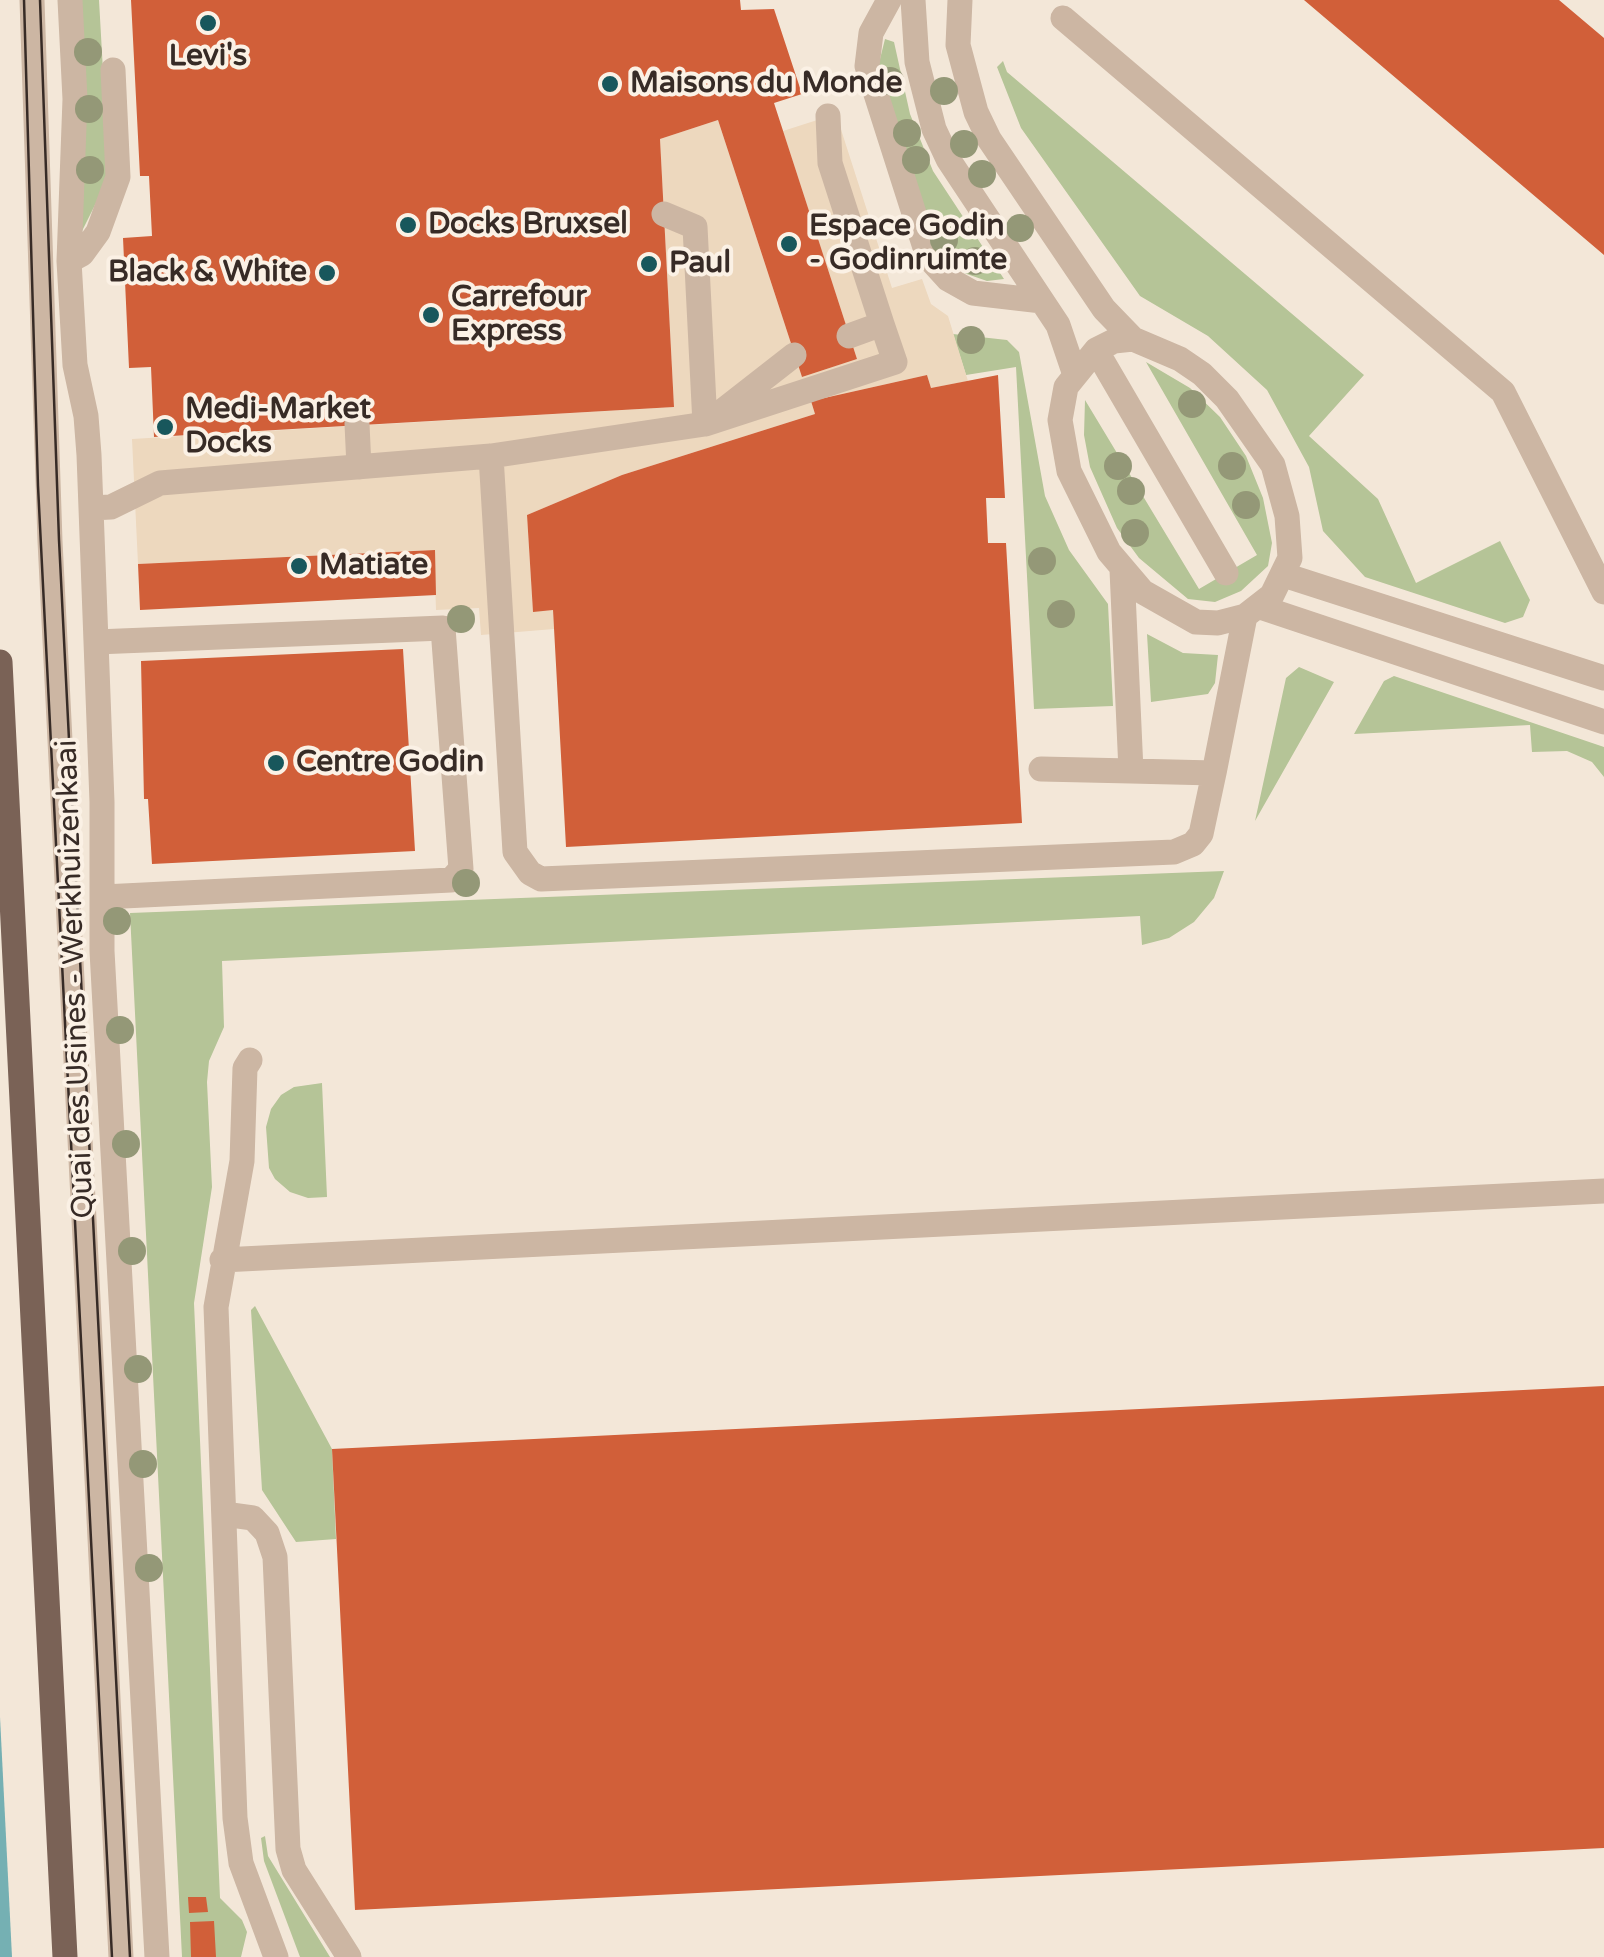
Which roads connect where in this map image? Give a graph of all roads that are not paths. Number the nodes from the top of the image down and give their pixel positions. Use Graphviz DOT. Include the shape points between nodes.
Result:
graph roads {
  1 [pos="32,0"];
  2 [pos="70,0"];
  3 [pos="889,0"];
  4 [pos="914,0"];
  5 [pos="960,0"];
  6 [pos="1063,18"];
  7 [pos="113,70"];
  8 [pos="828,116"];
  9 [pos="664,214"];
  10 [pos="69,261"];
  11 [pos="1042,301"];
  12 [pos="882,324"];
  13 [pos="848,336"];
  14 [pos="1133,340"];
  15 [pos="1096,350"];
  16 [pos="794,354"];
  17 [pos="1074,372"];
  18 [pos="357,424"];
  19 [pos="705,424"];
  20 [pos="491,456"];
  21 [pos="359,467"];
  22 [pos="91,508"];
  23 [pos="1122,570"];
  24 [pos="1226,573"];
  25 [pos="1284,575"];
  26 [pos="1604,592"];
  27 [pos="1252,612"];
  28 [pos="96,642"];
  29 [pos="0,662"];
  30 [pos="1604,678"];
  31 [pos="1604,722"];
  32 [pos="1041,769"];
  33 [pos="1131,771"];
  34 [pos="1214,772"];
  35 [pos="102,897"];
  36 [pos="250,1060"];
  37 [pos="1604,1191"];
  38 [pos="222,1260"];
  39 [pos="224,1514"];
  40 [pos="269,1950"];
  41 [pos="65,1957"];
  42 [pos="121,1957"];
  43 [pos="157,1957"];
  44 [pos="349,1957"];
  1 -- 42 [label="street, Quai des Usines - Werkhuizenkaai" via="57,691"];
  2 -- 10 [label="street, Quai des Usines - Werkhuizenkaai" via="75,99"];
  3 -- 11 [label="street" via="872,33 867,66 928,257 973,293"];
  4 -- 11 [label="street" via="917,62 934,129"];
  5 -- 14 [label="street" via="958,44 989,140"];
  6 -- 26 [label="street" via="1503,392"];
  7 -- 10 [label="street" via="118,177 98,232"];
  8 -- 12 [label="street" via="830,164"];
  9 -- 19 [label="street" via="694,227"];
  10 -- 22 [label="street, Quai des Usines - Werkhuizenkaai"];
  11 -- 17 [label="street"];
  12 -- 13 [label="street"];
  12 -- 19 [label="street" via="894,362"];
  14 -- 15 [label="street"];
  14 -- 25 [label="street" via="1202,374 1251,431 1281,490 1290,541"];
  15 -- 17 [label="street"];
  15 -- 24 [label="street"];
  16 -- 19 [label="street"];
  17 -- 23 [label="street" via="1060,420 1069,472"];
  18 -- 21 [label="street"];
  19 -- 20 [label="street"];
  20 -- 21 [label="street"];
  20 -- 34 [label="street" via="515,852 541,879 1174,852 1201,834"];
  21 -- 22 [label="street" via="160,483 111,508"];
  22 -- 28 [label="street, Quai des Usines - Werkhuizenkaai"];
  23 -- 27 [label="street" via="1180,616 1218,623"];
  23 -- 33 [label="street"];
  25 -- 27 [label="street"];
  25 -- 30 [label="street"];
  27 -- 31 [label="street"];
  27 -- 34 [label="street"];
  28 -- 35 [label="street, Quai des Usines - Werkhuizenkaai"];
  28 -- 35 [label="street" via="443,628 461,868 451,880"];
  29 -- 41 [label="main road, Quai des Usines - Werkhuizenkaai"];
  32 -- 33 [label="street"];
  33 -- 34 [label="street"];
  35 -- 43 [label="street, Quai des Usines - Werkhuizenkaai"];
  36 -- 38 [label="street" via="242,1161"];
  37 -- 38 [label="street"];
  38 -- 39 [label="street" via="216,1307"];
  39 -- 40 [label="street" via="235,1818 241,1863"];
  39 -- 44 [label="street" via="252,1518 267,1534 274,1557 288,1849 294,1870"];
}
